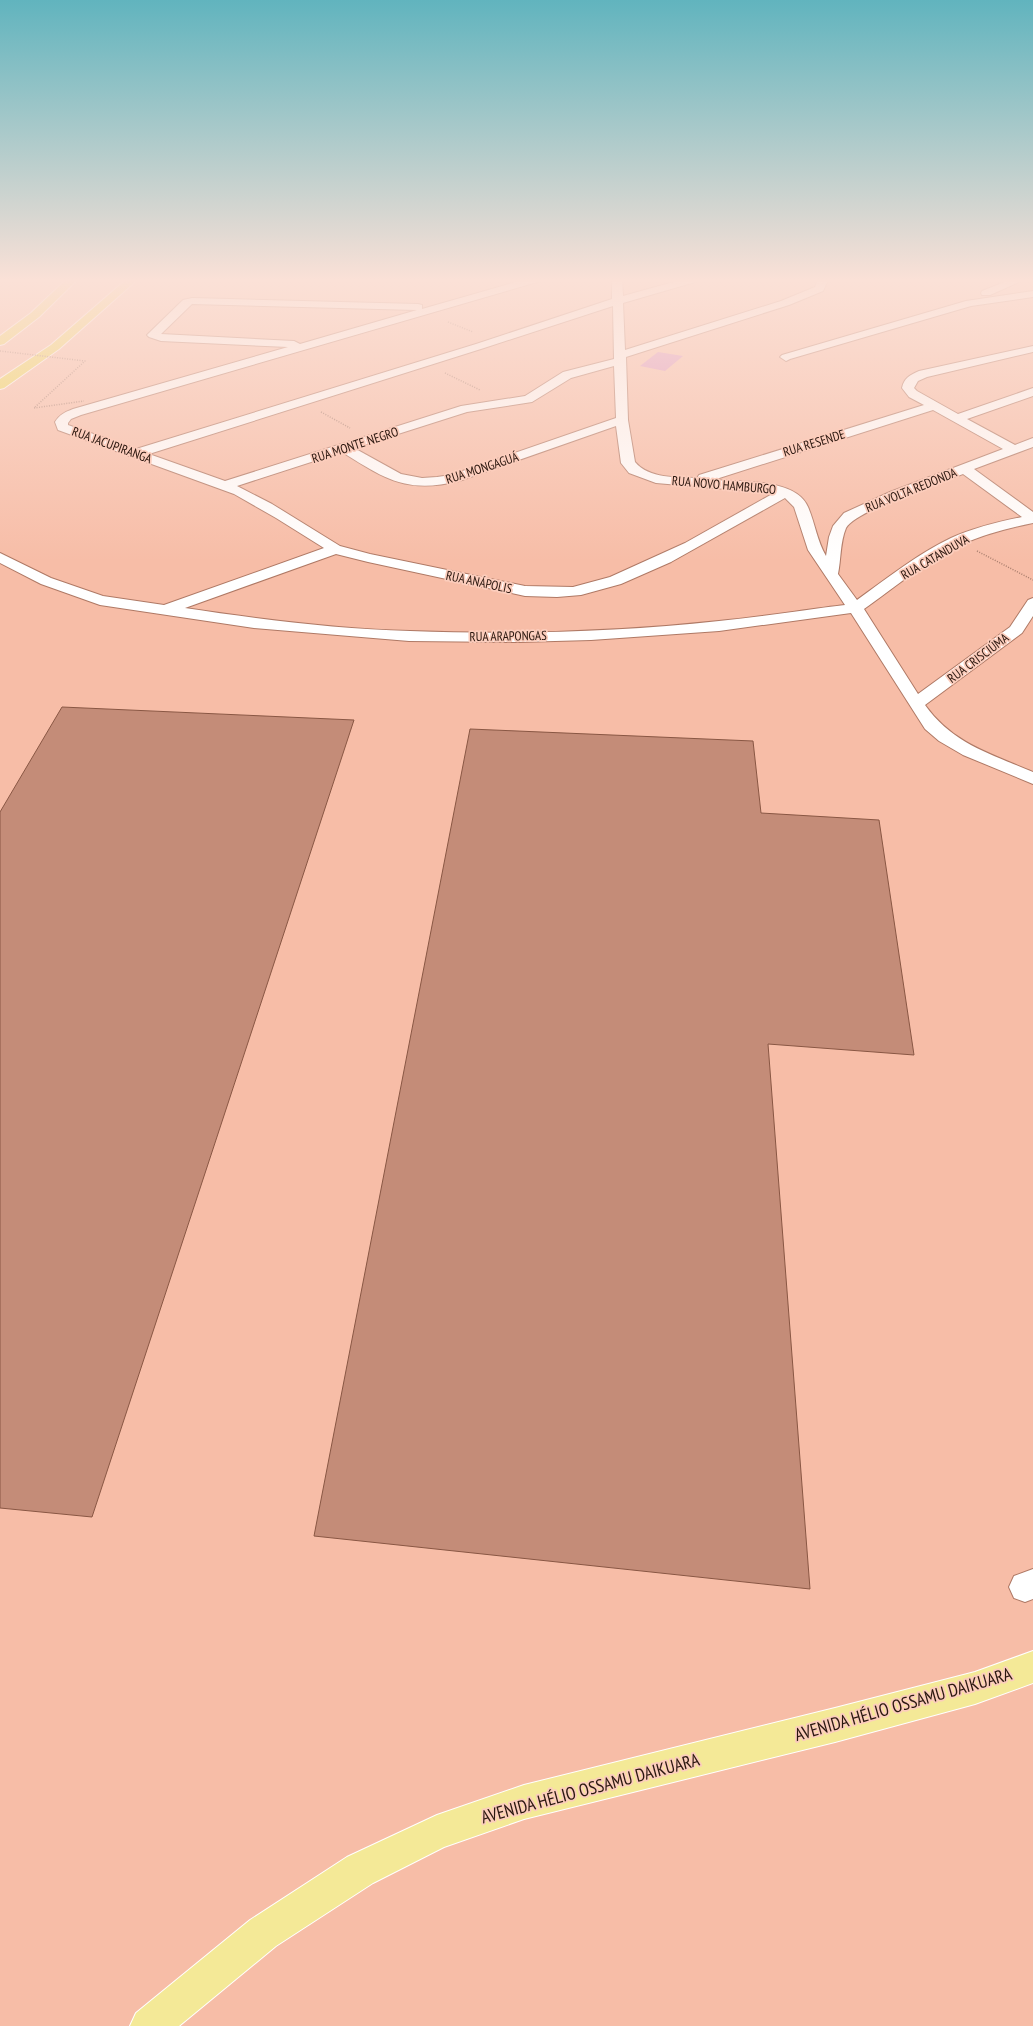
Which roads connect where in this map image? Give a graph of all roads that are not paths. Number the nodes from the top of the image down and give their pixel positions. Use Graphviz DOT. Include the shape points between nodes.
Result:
graph roads {
  1 [pos="18,373"];
  2 [pos="214,373"];
  3 [pos="395,373"];
  4 [pos="575,373"];
  5 [pos="620,373"];
  6 [pos="936,373"];
  7 [pos="4,383"];
  8 [pos="1033,392"];
  9 [pos="0,397"];
  10 [pos="934,406"];
  11 [pos="957,418"];
  12 [pos="622,420"];
  13 [pos="1033,442"];
  14 [pos="345,448"];
  15 [pos="1013,449"];
  16 [pos="134,454"];
  17 [pos="964,468"];
  18 [pos="694,482"];
  19 [pos="225,486"];
  20 [pos="786,492"];
  21 [pos="336,549"];
  22 [pos="0,557"];
  23 [pos="831,574"];
  24 [pos="1033,604"];
  25 [pos="854,608"];
  26 [pos="162,610"];
  27 [pos="916,704"];
  28 [pos="1009,769"];
  29 [pos="1033,772"];
  30 [pos="1033,779"];
  31 [pos="1033,1667"];
  32 [pos="149,2026"];
  1 -- 7 [label="highway"];
  2 -- 16 [label="street, RUA JACUPIRANGA" via="77,412 61,422 63,427"];
  3 -- 16 [label="street"];
  4 -- 14 [label="street, RUA MONTE NEGRO" via="559,378 536,396 465,409"];
  5 -- 12 [label="street, RUA NOVO HAMBURGO"];
  6 -- 10 [label="street" via="914,378 908,388 913,394"];
  7 -- 9 [label="highway"];
  8 -- 11 [label="street"];
  10 -- 11 [label="street"];
  10 -- 18 [label="street, RUA RESENDE"];
  11 -- 15 [label="street"];
  12 -- 14 [label="street, RUA MONGAGUÁ" via="469,473 428,483 413,483 397,478"];
  12 -- 18 [label="street, RUA NOVO HAMBURGO" via="628,463 634,470 656,479"];
  13 -- 15 [label="street, RUA VOLTA REDONDA"];
  14 -- 19 [label="street, RUA MONTE NEGRO"];
  15 -- 17 [label="street, RUA VOLTA REDONDA"];
  16 -- 19 [label="street, RUA JACUPIRANGA"];
  17 -- 23 [label="street, RUA VOLTA REDONDA" via="849,516 840,526 836,537"];
  17 -- 25 [label="street, RUA CATANDUVA" via="1033,519 1001,526 957,541"];
  18 -- 20 [label="street, RUA NOVO HAMBURGO" via="759,487"];
  19 -- 21 [label="street, RUA JACUPIRANGA" via="252,499"];
  20 -- 21 [label="street, RUA ANÁPOLIS" via="670,558 588,589 544,593 525,591"];
  20 -- 23 [label="street, RUA NOVO HAMBURGO" via="801,506 815,550"];
  21 -- 26 [label="street"];
  22 -- 26 [label="street, RUA ARAPONGAS" via="46,582 76,593 100,600"];
  23 -- 25 [label="street, RUA NOVO HAMBURGO"];
  24 -- 27 [label="street, RUA CRISCIÚMA" via="1016,630"];
  25 -- 26 [label="street, RUA ARAPONGAS" via="719,626 519,637 409,636 337,631"];
  25 -- 27 [label="street, RUA NOVO HAMBURGO"];
  27 -- 28 [label="street, RUA NOVO HAMBURGO" via="945,737"];
  28 -- 29 [label="street"];
  28 -- 30 [label="street, RUA NOVO HAMBURGO"];
  31 -- 32 [label="main road, AVENIDA HÉLIO OSSAMU DAIKUARA" via="968,1690 524,1802 437,1832 360,1870 263,1933"];
}
